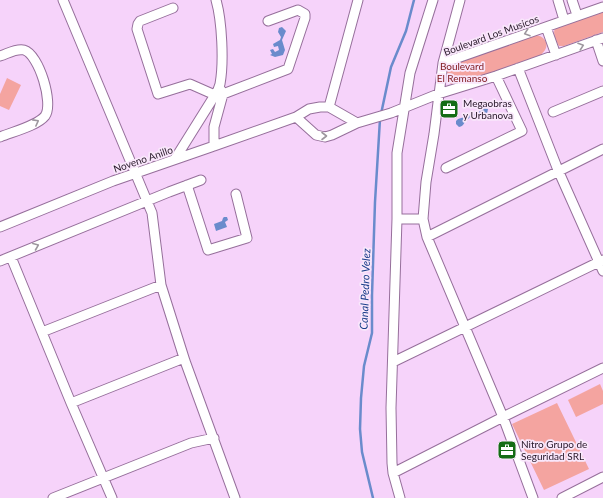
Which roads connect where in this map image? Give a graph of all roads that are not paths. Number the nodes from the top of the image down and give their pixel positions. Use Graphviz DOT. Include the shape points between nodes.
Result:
graph roads {
  1 [pos="63,0"];
  2 [pos="216,0"];
  3 [pos="358,0"];
  4 [pos="433,0"];
  5 [pos="460,0"];
  6 [pos="558,0"];
  7 [pos="572,0"];
  8 [pos="603,6"];
  9 [pos="173,8"];
  10 [pos="577,15"];
  11 [pos="564,20"];
  12 [pos="268,21"];
  13 [pos="546,27"];
  14 [pos="599,39"];
  15 [pos="556,55"];
  16 [pos="0,56"];
  17 [pos="603,61"];
  18 [pos="443,63"];
  19 [pos="518,68"];
  20 [pos="496,76"];
  21 [pos="603,91"];
  22 [pos="219,92"];
  23 [pos="438,94"];
  24 [pos="329,107"];
  25 [pos="404,107"];
  26 [pos="553,112"];
  27 [pos="296,117"];
  28 [pos="357,123"];
  29 [pos="0,137"];
  30 [pos="214,146"];
  31 [pos="603,149"];
  32 [pos="175,159"];
  33 [pos="446,168"];
  34 [pos="558,170"];
  35 [pos="135,172"];
  36 [pos="201,180"];
  37 [pos="188,185"];
  38 [pos="236,194"];
  39 [pos="147,201"];
  40 [pos="397,219"];
  41 [pos="423,219"];
  42 [pos="0,227"];
  43 [pos="427,237"];
  44 [pos="11,257"];
  45 [pos="0,261"];
  46 [pos="601,261"];
  47 [pos="603,271"];
  48 [pos="161,286"];
  49 [pos="465,326"];
  50 [pos="42,332"];
  51 [pos="184,358"];
  52 [pos="393,362"];
  53 [pos="603,368"];
  54 [pos="71,403"];
  55 [pos="503,417"];
  56 [pos="214,438"];
  57 [pos="393,473"];
  58 [pos="104,478"];
  59 [pos="603,478"];
  60 [pos="53,498"];
  61 [pos="112,498"];
  62 [pos="235,498"];
  63 [pos="400,498"];
  64 [pos="533,498"];
  65 [pos="562,498"];
  1 -- 35 [label="street"];
  2 -- 22 [label="street" via="221,34 222,69"];
  3 -- 24 [label="street"];
  4 -- 25 [label="street" via="410,73"];
  5 -- 18 [label="street"];
  6 -- 11 [label="street"];
  7 -- 10 [label="street"];
  8 -- 10 [label="street, Boulevard Los Musicos"];
  9 -- 22 [label="street" via="140,21 137,29 158,94 190,84"];
  10 -- 11 [label="street, Boulevard Los Musicos"];
  11 -- 13 [label="street, Boulevard Los Musicos"];
  12 -- 22 [label="street" via="298,10 304,14 305,18 288,69"];
  13 -- 15 [label="street"];
  13 -- 18 [label="street, Boulevard Los Musicos, one-way"];
  15 -- 14 [label="street, one-way"];
  14 -- 17 [label="street"];
  15 -- 19 [label="street"];
  29 -- 16 [label="street, one-way" via="37,122 49,110 47,90 31,55 20,49"];
  18 -- 23 [label="street, Boulevard Los Musicos"];
  19 -- 20 [label="street"];
  19 -- 34 [label="street"];
  20 -- 23 [label="street"];
  20 -- 33 [label="street" via="522,131"];
  21 -- 26 [label="street"];
  22 -- 30 [label="street"];
  22 -- 32 [label="street"];
  23 -- 25 [label="street"];
  23 -- 41 [label="street, Boulevard Los Musicos"];
  24 -- 27 [label="street, Noveno Anillo" via="308,109"];
  24 -- 28 [label="street"];
  25 -- 28 [label="street"];
  25 -- 40 [label="street" via="397,152"];
  27 -- 28 [label="street, one-way" via="316,136 321,137 332,135"];
  27 -- 30 [label="street, Noveno Anillo"];
  30 -- 32 [label="street, Noveno Anillo"];
  31 -- 34 [label="street"];
  32 -- 35 [label="street, Noveno Anillo"];
  34 -- 43 [label="street"];
  34 -- 46 [label="street"];
  35 -- 39 [label="street"];
  35 -- 42 [label="street, Noveno Anillo"];
  36 -- 37 [label="street"];
  37 -- 38 [label="street" via="208,250 247,238"];
  37 -- 39 [label="street"];
  44 -- 39 [label="street, one-way"];
  39 -- 48 [label="street" via="152,213"];
  40 -- 41 [label="street"];
  40 -- 52 [label="street"];
  41 -- 43 [label="street, Boulevard Los Musicos"];
  43 -- 49 [label="street, Boulevard Los Musicos"];
  44 -- 45 [label="street"];
  44 -- 50 [label="street"];
  46 -- 47 [label="street"];
  46 -- 49 [label="street"];
  48 -- 50 [label="street"];
  48 -- 51 [label="street"];
  49 -- 52 [label="street"];
  49 -- 55 [label="street, Boulevard Los Musicos"];
  50 -- 54 [label="street"];
  51 -- 54 [label="street"];
  51 -- 56 [label="street"];
  52 -- 57 [label="street"];
  53 -- 55 [label="street"];
  54 -- 58 [label="street"];
  55 -- 57 [label="street"];
  55 -- 64 [label="street, Boulevard Los Musicos"];
  56 -- 58 [label="street" via="191,444"];
  56 -- 62 [label="street"];
  57 -- 63 [label="street"];
  58 -- 60 [label="street"];
  58 -- 61 [label="street"];
  59 -- 65 [label="street"];
}
